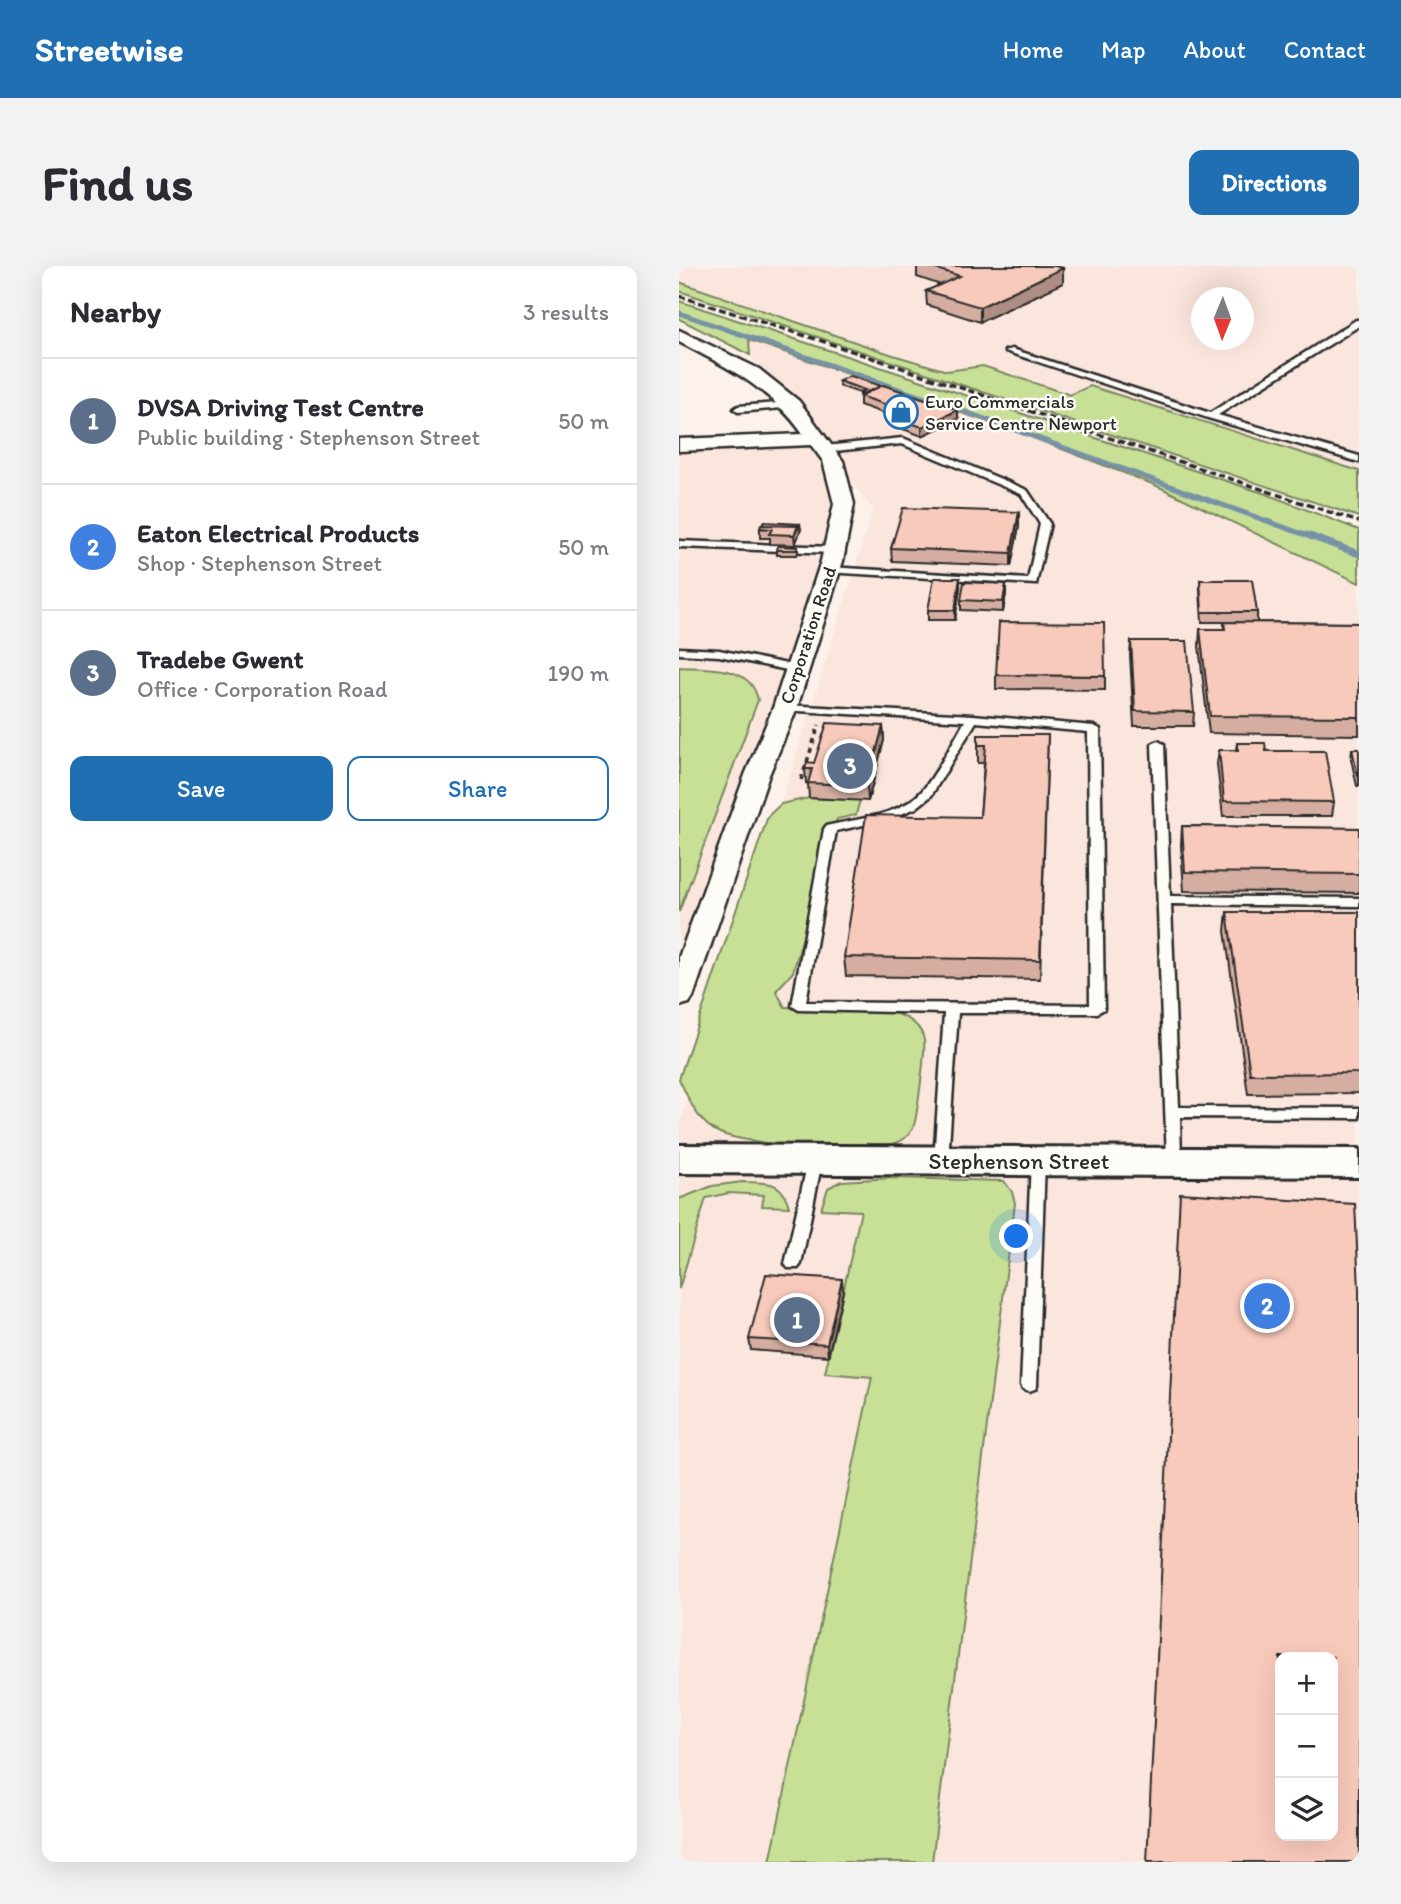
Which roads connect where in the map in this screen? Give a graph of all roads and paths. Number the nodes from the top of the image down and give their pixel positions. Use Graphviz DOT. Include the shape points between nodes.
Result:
graph roads {
  1 [pos="1359,322"];
  2 [pos="679,335"];
  3 [pos="1009,351"];
  4 [pos="792,405"];
  5 [pos="738,410"];
  6 [pos="1211,416"];
  7 [pos="822,444"];
  8 [pos="679,445"];
  9 [pos="1359,460"];
  10 [pos="679,544"];
  11 [pos="832,560"];
  12 [pos="679,651"];
  13 [pos="679,660"];
  14 [pos="746,660"];
  15 [pos="797,669"];
  16 [pos="785,708"];
  17 [pos="824,710"];
  18 [pos="973,718"];
  19 [pos="1158,744"];
  20 [pos="801,780"];
  21 [pos="1164,900"];
  22 [pos="1359,902"];
  23 [pos="679,997"];
  24 [pos="951,1009"];
  25 [pos="1172,1112"];
  26 [pos="1359,1113"];
  27 [pos="679,1159"];
  28 [pos="941,1160"];
  29 [pos="815,1161"];
  30 [pos="1038,1161"];
  31 [pos="1174,1161"];
  32 [pos="1359,1163"];
  33 [pos="793,1264"];
  34 [pos="1029,1385"];
  1 -- 6 [label="lane"];
  2 -- 4 [label="street, Corporation Road" via="753,373"];
  3 -- 6 [label="lane"];
  4 -- 5 [label="lane"];
  4 -- 7 [label="street, Corporation Road"];
  6 -- 9 [label="lane"];
  7 -- 8 [label="street"];
  7 -- 11 [label="street, Corporation Road" via="835,466 844,504"];
  7 -- 11 [label="lane" via="903,441 1024,492 1045,524 1032,582"];
  10 -- 11 [label="lane"];
  11 -- 15 [label="street, Corporation Road"];
  12 -- 14 [label="lane"];
  13 -- 14 [label="lane"];
  14 -- 15 [label="lane"];
  15 -- 16 [label="street, Corporation Road"];
  16 -- 17 [label="lane"];
  16 -- 23 [label="street, Corporation Road"];
  17 -- 18 [label="lane"];
  17 -- 20 [label="path"];
  18 -- 24 [label="lane" via="927,793 912,805 830,829 799,1006"];
  18 -- 24 [label="lane" via="1094,729 1097,1009"];
  19 -- 21 [label="lane"];
  21 -- 22 [label="lane"];
  21 -- 25 [label="lane"];
  24 -- 28 [label="lane"];
  25 -- 26 [label="lane"];
  25 -- 31 [label="lane"];
  27 -- 29 [label="street, Stephenson Street"];
  28 -- 29 [label="street, Stephenson Street"];
  28 -- 30 [label="street, Stephenson Street"];
  29 -- 33 [label="lane"];
  30 -- 31 [label="street, Stephenson Street"];
  30 -- 34 [label="lane"];
  31 -- 32 [label="street, Stephenson Street"];
}
